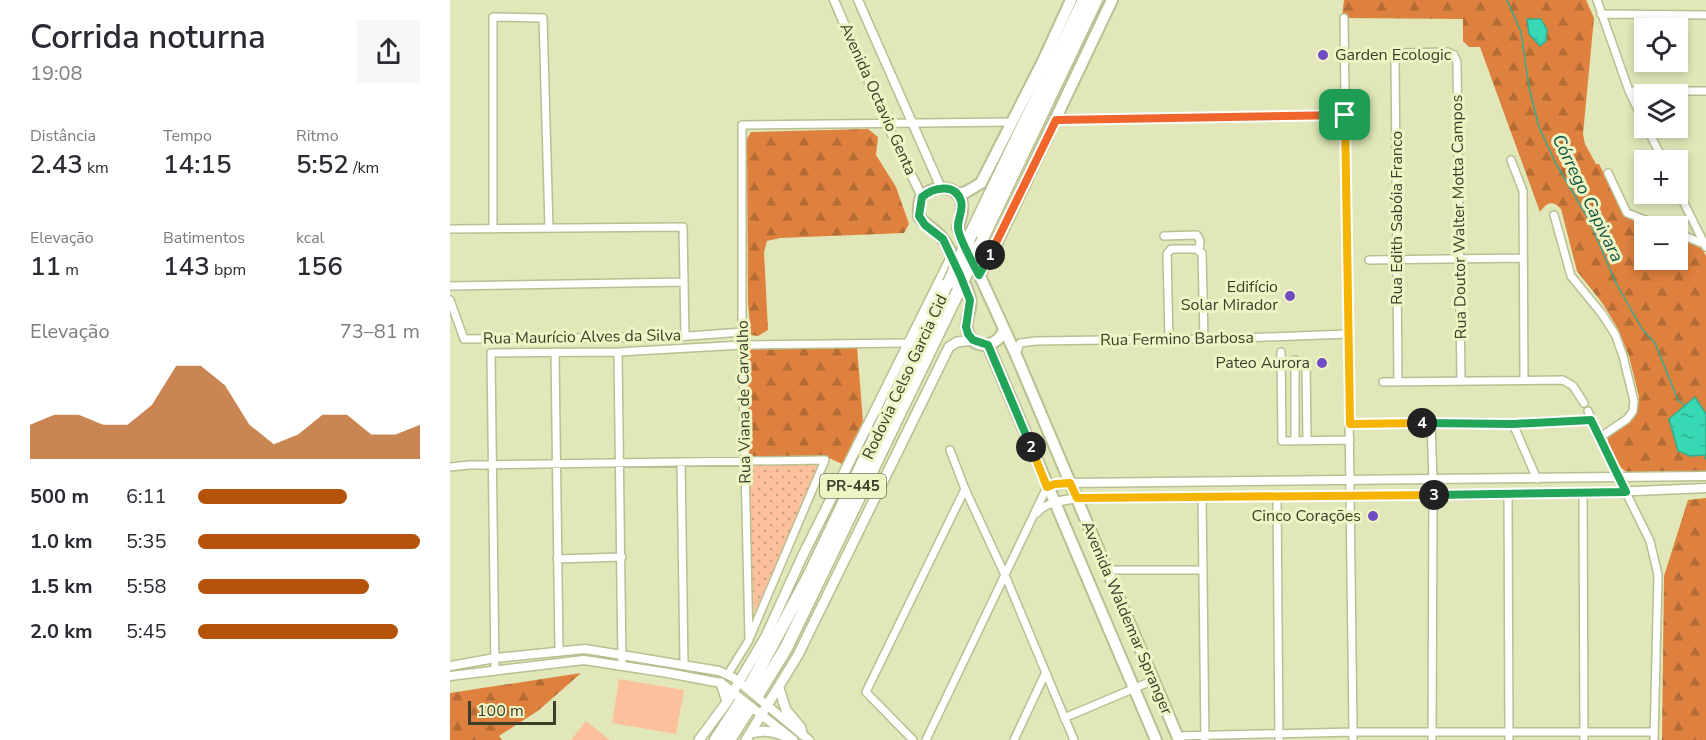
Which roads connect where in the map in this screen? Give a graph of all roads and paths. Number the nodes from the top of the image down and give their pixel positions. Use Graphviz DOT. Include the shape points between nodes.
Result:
graph roads {
  1 [pos="834,0"];
  2 [pos="858,0"];
  3 [pos="1071,0"];
  4 [pos="1084,0"];
  5 [pos="1096,0"];
  6 [pos="1112,0"];
  7 [pos="1596,0"];
  8 [pos="1601,14"];
  9 [pos="1706,15"];
  10 [pos="1344,18"];
  11 [pos="1454,55"];
  12 [pos="1629,91"];
  13 [pos="1706,91"];
  14 [pos="1634,101"];
  15 [pos="1345,115"];
  16 [pos="1056,120"];
  17 [pos="1013,122"];
  18 [pos="887,124"];
  19 [pos="911,124"];
  20 [pos="1511,160"];
  21 [pos="1608,173"];
  22 [pos="941,188"];
  23 [pos="957,194"];
  24 [pos="922,197"];
  25 [pos="1684,204"];
  26 [pos="1554,215"];
  27 [pos="1635,216"];
  28 [pos="549,228"];
  29 [pos="450,229"];
  30 [pos="493,229"];
  31 [pos="1164,236"];
  32 [pos="1688,238"];
  33 [pos="1705,245"];
  34 [pos="1200,250"];
  35 [pos="952,256"];
  36 [pos="1460,258"];
  37 [pos="1523,258"];
  38 [pos="1397,259"];
  39 [pos="1370,260"];
  40 [pos="979,275"];
  41 [pos="684,282"];
  42 [pos="450,286"];
  43 [pos="450,300"];
  44 [pos="1004,330"];
  45 [pos="742,332"];
  46 [pos="1348,334"];
  47 [pos="685,335"];
  48 [pos="1169,339"];
  49 [pos="1204,339"];
  50 [pos="973,340"];
  51 [pos="908,343"];
  52 [pos="743,345"];
  53 [pos="988,345"];
  54 [pos="555,352"];
  55 [pos="618,352"];
  56 [pos="1281,352"];
  57 [pos="1016,355"];
  58 [pos="1294,360"];
  59 [pos="1306,362"];
  60 [pos="1524,380"];
  61 [pos="1461,381"];
  62 [pos="1383,382"];
  63 [pos="1398,382"];
  64 [pos="1591,420"];
  65 [pos="1431,423"];
  66 [pos="1350,424"];
  67 [pos="1513,424"];
  68 [pos="1599,438"];
  69 [pos="1350,440"];
  70 [pos="1295,441"];
  71 [pos="1307,441"];
  72 [pos="951,450"];
  73 [pos="745,461"];
  74 [pos="681,462"];
  75 [pos="620,463"];
  76 [pos="493,464"];
  77 [pos="556,464"];
  78 [pos="450,467"];
  79 [pos="1706,476"];
  80 [pos="1619,478"];
  81 [pos="1433,479"];
  82 [pos="1537,479"];
  83 [pos="1352,481"];
  84 [pos="1070,483"];
  85 [pos="1047,487"];
  86 [pos="1706,488"];
  87 [pos="965,489"];
  88 [pos="1583,492"];
  89 [pos="1626,492"];
  90 [pos="1508,493"];
  91 [pos="1433,495"];
  92 [pos="1202,496"];
  93 [pos="1277,496"];
  94 [pos="1352,496"];
  95 [pos="1077,498"];
  96 [pos="1054,502"];
  97 [pos="1033,517"];
  98 [pos="622,557"];
  99 [pos="557,559"];
  100 [pos="1107,570"];
  101 [pos="1202,570"];
  102 [pos="1005,575"];
  103 [pos="750,640"];
  104 [pos="559,651"];
  105 [pos="622,654"];
  106 [pos="495,658"];
  107 [pos="684,664"];
  108 [pos="450,666"];
  109 [pos="622,666"];
  110 [pos="495,670"];
  111 [pos="728,674"];
  112 [pos="1045,674"];
  113 [pos="450,676"];
  114 [pos="1154,680"];
  115 [pos="721,683"];
  116 [pos="749,686"];
  117 [pos="778,688"];
  118 [pos="1134,689"];
  119 [pos="733,692"];
  120 [pos="727,702"];
  121 [pos="766,710"];
  122 [pos="1064,718"];
  123 [pos="749,736"];
  124 [pos="1353,736"];
  125 [pos="1509,736"];
  126 [pos="1584,736"];
  127 [pos="1654,736"];
  128 [pos="1205,737"];
  129 [pos="1279,737"];
  130 [pos="1432,737"];
  131 [pos="1178,738"];
  132 [pos="799,739"];
  133 [pos="699,740"];
  134 [pos="716,740"];
  135 [pos="729,740"];
  136 [pos="913,740"];
  137 [pos="926,740"];
  138 [pos="1014,740"];
  139 [pos="1074,740"];
  140 [pos="1156,740"];
  1 -- 18 [label="street, Avenida Octavio Genta"];
  2 -- 19 [label="street, Avenida Octavio Genta"];
  3 -- 17 [label="main road"];
  4 -- 116 [label="highway, Rodovia Celso Garcia Cid / PR-445, bridge" via="809,576"];
  5 -- 116 [label="highway, Rodovia Celso Garcia Cid / PR-445, bridge" via="786,648"];
  6 -- 16 [label="main road"];
  7 -- 8 [label="street"];
  8 -- 9 [label="street"];
  8 -- 12 [label="street"];
  10 -- 15 [label="street"];
  11 -- 36 [label="street, Rua Doutor Walter Motta Campos" via="1458,62"];
  11 -- 38 [label="street, Rua Edith Sabóia Franco" via="1398,54 1395,60"];
  12 -- 13 [label="street"];
  12 -- 14 [label="street"];
  15 -- 16 [label="street"];
  15 -- 46 [label="street"];
  16 -- 40 [label="main road"];
  17 -- 19 [label="street"];
  17 -- 23 [label="main road" via="981,183"];
  18 -- 19 [label="street"];
  18 -- 24 [label="street, Avenida Octavio Genta"];
  18 -- 45 [label="street, Rua Viana de Carvalho" via="742,125"];
  19 -- 22 [label="street, Avenida Octavio Genta"];
  20 -- 37 [label="street" via="1523,191"];
  21 -- 27 [label="street" via="1627,213"];
  22 -- 23 [label="main road"];
  22 -- 24 [label="main road"];
  23 -- 40 [label="main road, Avenida Waldemar Spranger" via="962,213 958,228"];
  24 -- 35 [label="main road" via="919,216 943,239"];
  25 -- 33 [label="street"];
  26 -- 68 [label="street" via="1571,276 1615,334 1634,401 1627,419"];
  28 -- 30 [label="street"];
  28 -- 30 [label="street" via="543,18 493,17"];
  28 -- 41 [label="street" via="683,227"];
  29 -- 30 [label="street"];
  31 -- 34 [label="street" via="1197,235"];
  32 -- 33 [label="street"];
  34 -- 48 [label="street" via="1171,249 1167,254"];
  34 -- 49 [label="street"];
  35 -- 50 [label="main road" via="970,300 966,327"];
  35 -- 51 [label="main road, Rodovia Celso Garcia Cid"];
  36 -- 37 [label="street"];
  36 -- 38 [label="street"];
  36 -- 61 [label="street, Rua Doutor Walter Motta Campos"];
  37 -- 60 [label="street"];
  38 -- 39 [label="street"];
  38 -- 63 [label="street, Rua Edith Sabóia Franco"];
  40 -- 44 [label="main road, Avenida Waldemar Spranger"];
  41 -- 42 [label="street"];
  41 -- 47 [label="street"];
  43 -- 47 [label="street, Rua Maurício Alves da Silva" via="464,339"];
  44 -- 53 [label="main road" via="1001,338"];
  44 -- 57 [label="main road, Avenida Waldemar Spranger"];
  45 -- 47 [label="street, Rua Maurício Alves da Silva"];
  45 -- 52 [label="street, Rua Viana de Carvalho"];
  46 -- 49 [label="street, Rua Fermino Barbosa"];
  46 -- 66 [label="street"];
  48 -- 49 [label="street, Rua Fermino Barbosa"];
  48 -- 57 [label="street, Rua Fermino Barbosa" via="1025,342 1020,343"];
  50 -- 53 [label="main road"];
  50 -- 117 [label="main road" via="949,347 798,655"];
  51 -- 52 [label="street"];
  51 -- 116 [label="main road, Rodovia Celso Garcia Cid / PR-445" via="802,557"];
  52 -- 55 [label="street"];
  52 -- 73 [label="street, Rua Viana de Carvalho"];
  53 -- 85 [label="main road, Avenida Waldemar Spranger"];
  54 -- 55 [label="street"];
  54 -- 76 [label="street" via="491,353"];
  54 -- 77 [label="street"];
  55 -- 75 [label="street"];
  56 -- 70 [label="street" via="1282,441"];
  57 -- 84 [label="main road, Avenida Waldemar Spranger"];
  58 -- 70 [label="street"];
  59 -- 71 [label="street"];
  60 -- 61 [label="street"];
  60 -- 64 [label="street" via="1567,381"];
  61 -- 63 [label="street"];
  62 -- 63 [label="street"];
  64 -- 67 [label="street"];
  64 -- 68 [label="street"];
  65 -- 66 [label="street"];
  65 -- 67 [label="street"];
  65 -- 81 [label="street"];
  66 -- 69 [label="street"];
  67 -- 82 [label="street"];
  68 -- 80 [label="street"];
  69 -- 71 [label="street"];
  69 -- 83 [label="street"];
  70 -- 71 [label="street"];
  72 -- 87 [label="street"];
  73 -- 74 [label="street"];
  73 -- 103 [label="street, Rua Viana de Carvalho"];
  73 -- 103 [label="street" via="825,460"];
  74 -- 75 [label="street"];
  74 -- 107 [label="street"];
  75 -- 77 [label="street"];
  75 -- 98 [label="street"];
  76 -- 77 [label="street"];
  76 -- 78 [label="street"];
  76 -- 106 [label="street"];
  77 -- 99 [label="street"];
  79 -- 80 [label="street"];
  80 -- 82 [label="street"];
  80 -- 89 [label="street"];
  81 -- 82 [label="street"];
  81 -- 83 [label="street"];
  83 -- 84 [label="street"];
  83 -- 94 [label="street"];
  84 -- 85 [label="street"];
  84 -- 95 [label="main road, Avenida Waldemar Spranger"];
  85 -- 96 [label="main road, Avenida Waldemar Spranger"];
  85 -- 97 [label="street"];
  86 -- 89 [label="street"];
  87 -- 102 [label="street"];
  87 -- 136 [label="street" via="866,692"];
  88 -- 89 [label="street"];
  88 -- 90 [label="street"];
  88 -- 126 [label="street"];
  89 -- 127 [label="street" via="1650,541 1658,575"];
  90 -- 91 [label="street"];
  90 -- 125 [label="street"];
  91 -- 94 [label="street"];
  91 -- 130 [label="street"];
  92 -- 93 [label="street"];
  92 -- 95 [label="street"];
  92 -- 101 [label="street"];
  93 -- 94 [label="street"];
  93 -- 129 [label="street"];
  94 -- 124 [label="street"];
  95 -- 96 [label="street"];
  95 -- 100 [label="main road, Avenida Waldemar Spranger"];
  96 -- 97 [label="street"];
  96 -- 118 [label="main road, Avenida Waldemar Spranger"];
  97 -- 102 [label="street"];
  98 -- 99 [label="street"];
  98 -- 105 [label="street"];
  99 -- 104 [label="street"];
  100 -- 101 [label="street"];
  100 -- 114 [label="main road, Avenida Waldemar Spranger"];
  101 -- 128 [label="street"];
  102 -- 112 [label="street"];
  102 -- 137 [label="street"];
  103 -- 111 [label="street"];
  104 -- 105 [label="street" via="585,649"];
  104 -- 106 [label="street"];
  105 -- 107 [label="street"];
  105 -- 109 [label="street"];
  106 -- 108 [label="street"];
  106 -- 110 [label="street"];
  107 -- 111 [label="street"];
  109 -- 110 [label="street" via="584,660"];
  109 -- 115 [label="street"];
  110 -- 113 [label="street"];
  111 -- 116 [label="street"];
  112 -- 122 [label="street"];
  112 -- 138 [label="street"];
  114 -- 118 [label="street"];
  114 -- 131 [label="main road, Avenida Waldemar Spranger"];
  115 -- 119 [label="street"];
  115 -- 120 [label="main road"];
  116 -- 119 [label="main road, Rodovia Celso Garcia Cid / PR-445"];
  116 -- 121 [label="street"];
  117 -- 121 [label="main road"];
  117 -- 132 [label="main road" via="784,706 801,728"];
  118 -- 122 [label="street"];
  118 -- 140 [label="main road, Avenida Waldemar Spranger"];
  119 -- 120 [label="main road, Rodovia Celso Garcia Cid / PR-445"];
  119 -- 121 [label="street"];
  120 -- 133 [label="main road, Rodovia Celso Garcia Cid / PR-445"];
  121 -- 123 [label="main road"];
  121 -- 132 [label="street"];
  122 -- 139 [label="street"];
  123 -- 132 [label="main road" via="770,730"];
  124 -- 129 [label="street"];
  124 -- 130 [label="street"];
  125 -- 126 [label="street"];
  125 -- 130 [label="street"];
  126 -- 127 [label="street"];
  128 -- 129 [label="street"];
  128 -- 131 [label="street"];
  134 -- 135 [label="highway" via="744,706"];
}
